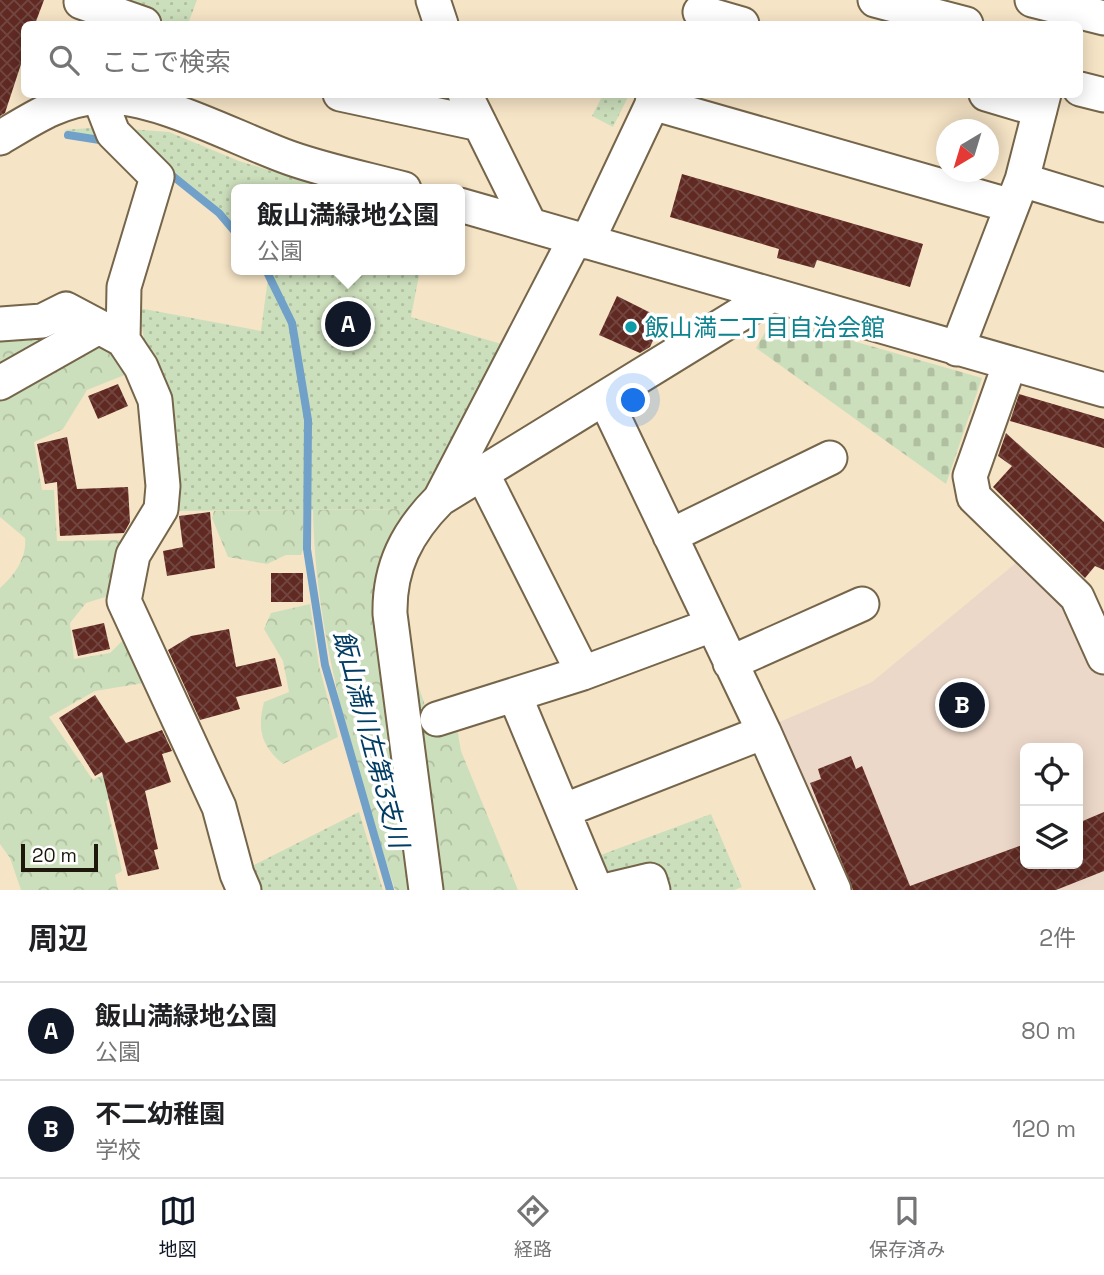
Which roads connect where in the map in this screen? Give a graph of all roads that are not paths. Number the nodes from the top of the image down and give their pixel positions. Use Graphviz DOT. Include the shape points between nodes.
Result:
graph roads {
  1 [pos="433,0"];
  2 [pos="875,0"];
  3 [pos="1037,1"];
  4 [pos="78,9"];
  5 [pos="701,12"];
  6 [pos="131,21"];
  7 [pos="440,21"];
  8 [pos="732,21"];
  9 [pos="955,21"];
  10 [pos="1090,24"];
  11 [pos="1083,90"];
  12 [pos="1104,95"];
  13 [pos="86,98"];
  14 [pos="99,98"];
  15 [pos="120,98"];
  16 [pos="359,98"];
  17 [pos="467,98"];
  18 [pos="1014,98"];
  19 [pos="654,99"];
  20 [pos="49,101"];
  21 [pos="1042,102"];
  22 [pos="480,124"];
  23 [pos="0,138"];
  24 [pos="385,184"];
  25 [pos="1017,193"];
  26 [pos="1104,205"];
  27 [pos="465,206"];
  28 [pos="529,223"];
  29 [pos="581,241"];
  30 [pos="769,296"];
  31 [pos="0,324"];
  32 [pos="111,333"];
  33 [pos="957,349"];
  34 [pos="1010,363"];
  35 [pos="0,383"];
  36 [pos="1104,390"];
  37 [pos="605,398"];
  38 [pos="830,458"];
  39 [pos="482,473"];
  40 [pos="440,499"];
  41 [pos="670,536"];
  42 [pos="862,604"];
  43 [pos="712,625"];
  44 [pos="1104,657"];
  45 [pos="730,663"];
  46 [pos="583,673"];
  47 [pos="515,696"];
  48 [pos="437,719"];
  49 [pos="764,732"];
  50 [pos="565,810"];
  51 [pos="244,890"];
  52 [pos="426,890"];
  53 [pos="596,890"];
  54 [pos="608,890"];
  55 [pos="653,890"];
  56 [pos="834,890"];
  1 -- 7 [label="street"];
  2 -- 9 [label="street"];
  3 -- 10 [label="street"];
  4 -- 6 [label="street"];
  5 -- 8 [label="street"];
  11 -- 12 [label="street"];
  13 -- 20 [label="street"];
  14 -- 32 [label="street" via="113,133 157,177"];
  15 -- 24 [label="street" via="169,110 295,160"];
  16 -- 22 [label="street"];
  17 -- 22 [label="street"];
  18 -- 21 [label="street"];
  19 -- 25 [label="street"];
  19 -- 29 [label="street"];
  20 -- 23 [label="street"];
  21 -- 25 [label="street"];
  22 -- 28 [label="street"];
  25 -- 26 [label="street"];
  25 -- 33 [label="street"];
  27 -- 28 [label="street"];
  28 -- 29 [label="street"];
  29 -- 30 [label="street"];
  29 -- 40 [label="street"];
  30 -- 33 [label="street"];
  30 -- 37 [label="street"];
  31 -- 32 [label="street" via="42,321 66,309"];
  32 -- 35 [label="street"];
  32 -- 51 [label="street" via="141,367 155,400 163,486 161,509 133,555 124,601 219,807"];
  33 -- 34 [label="street"];
  34 -- 36 [label="street"];
  34 -- 44 [label="street" via="970,476 974,497 1077,597"];
  37 -- 39 [label="street"];
  37 -- 41 [label="street"];
  38 -- 41 [label="street"];
  39 -- 40 [label="street"];
  39 -- 46 [label="street"];
  40 -- 52 [label="street" via="416,523 400,551 389,600"];
  41 -- 43 [label="street"];
  42 -- 45 [label="street"];
  43 -- 45 [label="street"];
  43 -- 46 [label="street"];
  45 -- 49 [label="street"];
  46 -- 47 [label="street"];
  47 -- 48 [label="street"];
  47 -- 50 [label="street"];
  49 -- 50 [label="street"];
  49 -- 56 [label="street"];
  50 -- 53 [label="street"];
  54 -- 55 [label="street" via="650,880"];
}
